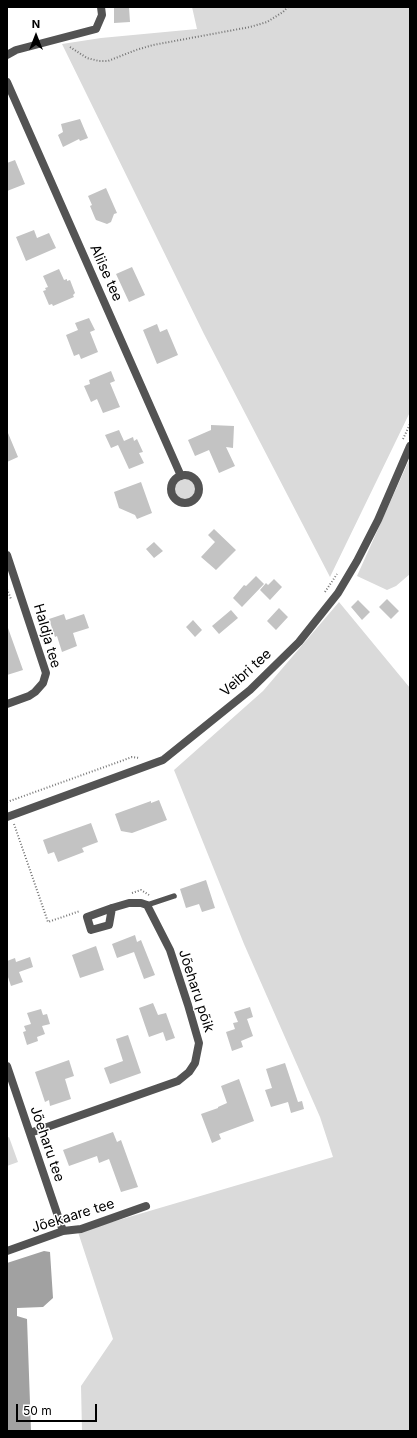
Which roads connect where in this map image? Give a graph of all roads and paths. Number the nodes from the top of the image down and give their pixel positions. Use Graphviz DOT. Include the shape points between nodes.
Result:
graph roads {
  1 [pos="101,7"];
  2 [pos="288,7"];
  3 [pos="70,47"];
  4 [pos="7,55"];
  5 [pos="7,82"];
  6 [pos="410,424"];
  7 [pos="402,441"];
  8 [pos="410,446"];
  9 [pos="181,476"];
  10 [pos="7,555"];
  11 [pos="340,570"];
  12 [pos="7,589"];
  13 [pos="323,597"];
  14 [pos="12,604"];
  15 [pos="7,704"];
  16 [pos="146,758"];
  17 [pos="7,802"];
  18 [pos="7,817"];
  19 [pos="14,823"];
  20 [pos="127,895"];
  21 [pos="174,896"];
  22 [pos="158,902"];
  23 [pos="147,905"];
  24 [pos="112,908"];
  25 [pos="82,910"];
  26 [pos="7,1066"];
  27 [pos="30,1133"];
  28 [pos="146,1206"];
  29 [pos="63,1231"];
  30 [pos="7,1251"];
  1 -- 4 [label="street" via="102,15 96,29 16,50"];
  2 -- 3 [label="path" via="267,22 153,45 108,61 87,58"];
  5 -- 9 [label="street, Aliise tee"];
  6 -- 7 [label="path"];
  8 -- 18 [label="street, Veibri tee" via="378,520 338,593 299,642 250,690 164,760"];
  10 -- 15 [label="street, Haldja tee" via="46,673 43,683 36,692"];
  11 -- 13 [label="path"];
  12 -- 14 [label="path"];
  16 -- 17 [label="path" via="132,757"];
  19 -- 25 [label="path" via="48,922"];
  20 -- 22 [label="path" via="141,890"];
  21 -- 22 [label="lane"];
  22 -- 23 [label="lane"];
  23 -- 24 [label="street" via="128,903"];
  23 -- 27 [label="street, Jõeharu põik" via="170,950 188,1005 199,1043 195,1062 189,1072 178,1081"];
  26 -- 27 [label="street, Jõeharu tee"];
  27 -- 29 [label="street, Jõeharu tee"];
  28 -- 29 [label="street, Jõekaare tee" via="81,1229"];
  29 -- 30 [label="street, Jõekaare tee"];
}
